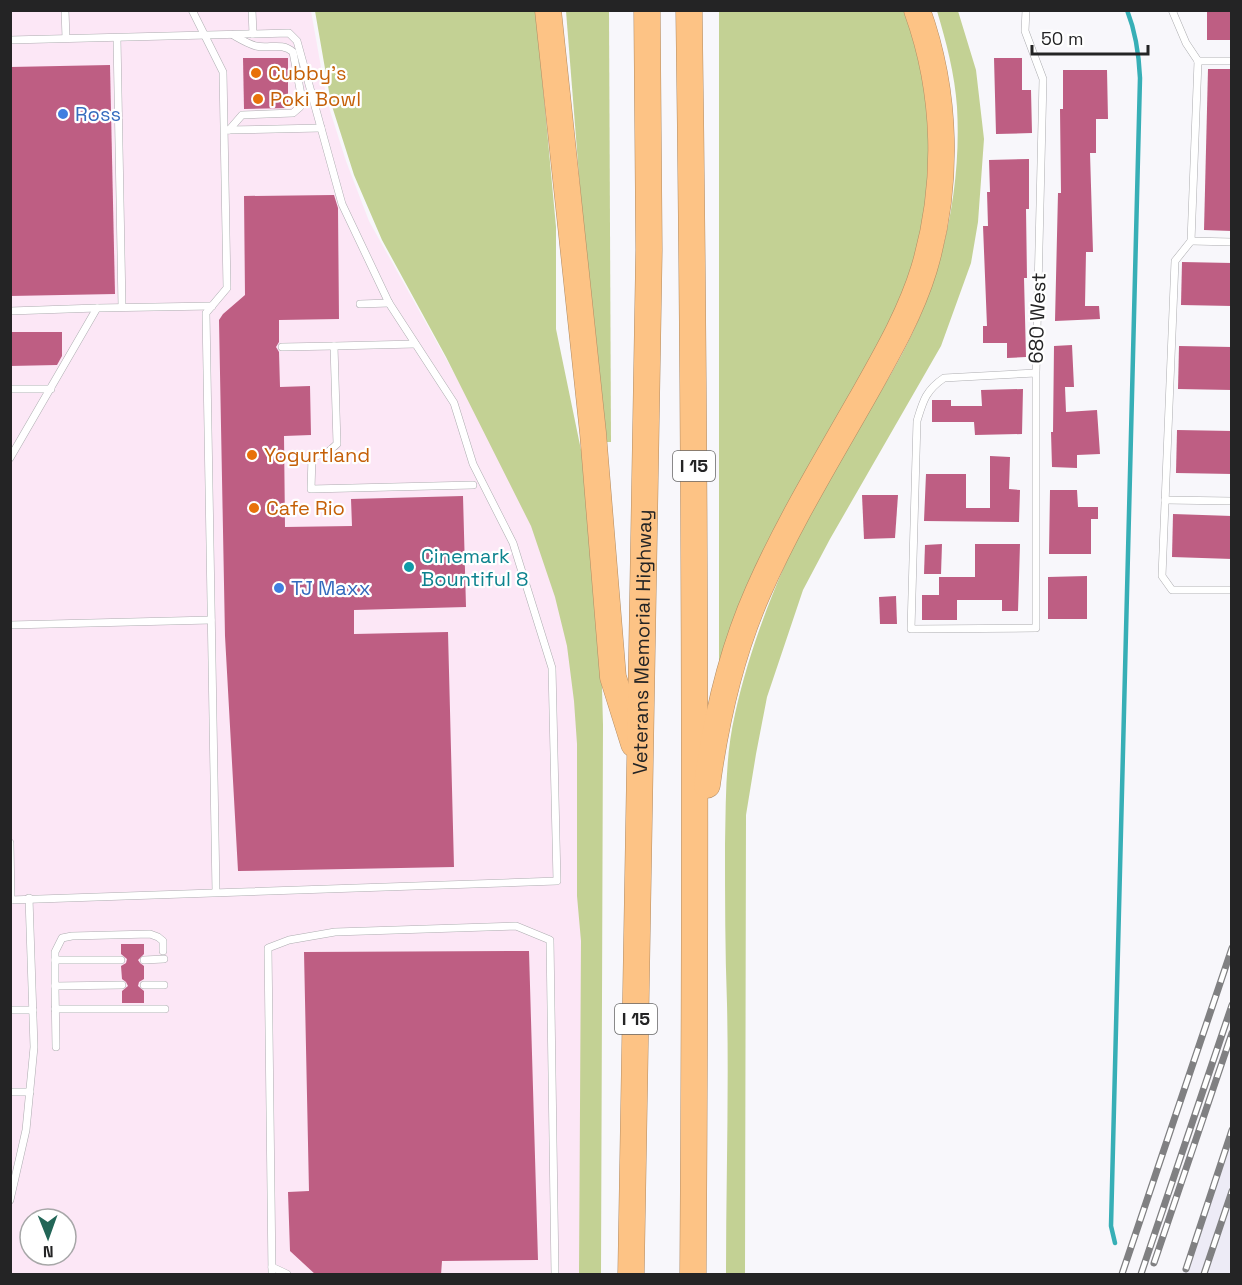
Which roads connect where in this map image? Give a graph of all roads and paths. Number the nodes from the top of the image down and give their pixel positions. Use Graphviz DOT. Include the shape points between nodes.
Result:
graph roads {
  1 [pos="65,10"];
  2 [pos="192,10"];
  3 [pos="252,10"];
  4 [pos="548,10"];
  5 [pos="647,10"];
  6 [pos="689,10"];
  7 [pos="917,10"];
  8 [pos="1026,10"];
  9 [pos="1172,10"];
  10 [pos="231,34"];
  11 [pos="253,34"];
  12 [pos="206,35"];
  13 [pos="66,38"];
  14 [pos="117,38"];
  15 [pos="10,39"];
  16 [pos="1198,61"];
  17 [pos="1232,61"];
  18 [pos="321,128"];
  19 [pos="227,130"];
  20 [pos="1191,241"];
  21 [pos="1232,242"];
  22 [pos="388,303"];
  23 [pos="360,304"];
  24 [pos="212,306"];
  25 [pos="122,307"];
  26 [pos="97,308"];
  27 [pos="10,311"];
  28 [pos="415,344"];
  29 [pos="334,346"];
  30 [pos="282,347"];
  31 [pos="1036,373"];
  32 [pos="10,389"];
  33 [pos="51,389"];
  34 [pos="10,458"];
  35 [pos="473,485"];
  36 [pos="1165,500"];
  37 [pos="1232,501"];
  38 [pos="1232,590"];
  39 [pos="211,620"];
  40 [pos="10,625"];
  41 [pos="640,764"];
  42 [pos="10,843"];
  43 [pos="216,892"];
  44 [pos="29,898"];
  45 [pos="11,900"];
  46 [pos="695,922"];
  47 [pos="55,960"];
  48 [pos="121,960"];
  49 [pos="144,960"];
  50 [pos="122,985"];
  51 [pos="144,985"];
  52 [pos="164,985"];
  53 [pos="55,986"];
  54 [pos="55,1009"];
  55 [pos="165,1009"];
  56 [pos="10,1010"];
  57 [pos="33,1010"];
  58 [pos="56,1047"];
  59 [pos="10,1092"];
  60 [pos="30,1092"];
  61 [pos="10,1200"];
  62 [pos="272,1271"];
  63 [pos="287,1275"];
  64 [pos="555,1275"];
  65 [pos="631,1275"];
  66 [pos="693,1275"];
  1 -- 13 [label="lane"];
  2 -- 12 [label="lane"];
  3 -- 11 [label="lane"];
  4 -- 41 [label="highway" via="613,677"];
  5 -- 41 [label="highway, Veterans Memorial Highway / I 15" via="650,250"];
  6 -- 46 [label="highway, I 15"];
  7 -- 46 [label="highway" via="935,74 941,134 940,176 928,252 899,328 784,536 735,655 708,778"];
  8 -- 31 [label="lane, 680 West" via="1026,31 1043,79"];
  9 -- 16 [label="lane"];
  10 -- 11 [label="lane"];
  10 -- 12 [label="lane"];
  10 -- 19 [label="lane" via="256,46 289,48 302,100 293,113 242,115"];
  11 -- 18 [label="lane" via="289,33 297,41"];
  12 -- 14 [label="lane"];
  12 -- 19 [label="lane" via="223,72"];
  13 -- 14 [label="lane"];
  13 -- 15 [label="lane"];
  14 -- 25 [label="lane"];
  16 -- 17 [label="lane"];
  16 -- 20 [label="lane"];
  18 -- 19 [label="lane"];
  18 -- 22 [label="lane" via="342,204"];
  19 -- 24 [label="lane" via="227,288"];
  20 -- 21 [label="lane"];
  20 -- 36 [label="lane" via="1174,261"];
  22 -- 23 [label="lane"];
  22 -- 28 [label="lane"];
  24 -- 25 [label="lane"];
  24 -- 39 [label="lane" via="206,313"];
  25 -- 26 [label="lane"];
  26 -- 27 [label="lane"];
  26 -- 33 [label="lane"];
  28 -- 29 [label="lane"];
  28 -- 43 [label="lane" via="454,403 473,464 513,543 552,668 557,881"];
  29 -- 30 [label="lane"];
  29 -- 35 [label="lane" via="337,444 327,453 312,457 311,489"];
  31 -- 31 [label="lane, 680 West" via="944,378 932,386 923,401 917,421 911,629 1036,628"];
  32 -- 33 [label="lane"];
  33 -- 34 [label="lane"];
  36 -- 37 [label="lane"];
  36 -- 38 [label="lane" via="1162,576 1172,590"];
  39 -- 40 [label="lane"];
  39 -- 43 [label="lane"];
  41 -- 65 [label="highway, Veterans Memorial Highway / I 15"];
  42 -- 45 [label="lane"];
  43 -- 44 [label="lane"];
  44 -- 45 [label="lane"];
  44 -- 57 [label="lane"];
  46 -- 66 [label="highway, I 15"];
  47 -- 48 [label="lane"];
  47 -- 49 [label="lane" via="62,938 150,934 158,937 163,941 164,955"];
  47 -- 53 [label="lane"];
  50 -- 53 [label="lane"];
  51 -- 52 [label="lane"];
  53 -- 54 [label="lane"];
  54 -- 55 [label="lane"];
  54 -- 58 [label="lane"];
  56 -- 57 [label="lane"];
  57 -- 60 [label="lane"];
  59 -- 60 [label="lane"];
  60 -- 61 [label="lane"];
  62 -- 63 [label="lane"];
  62 -- 64 [label="lane" via="268,948 336,932 516,926 550,940"];
}
